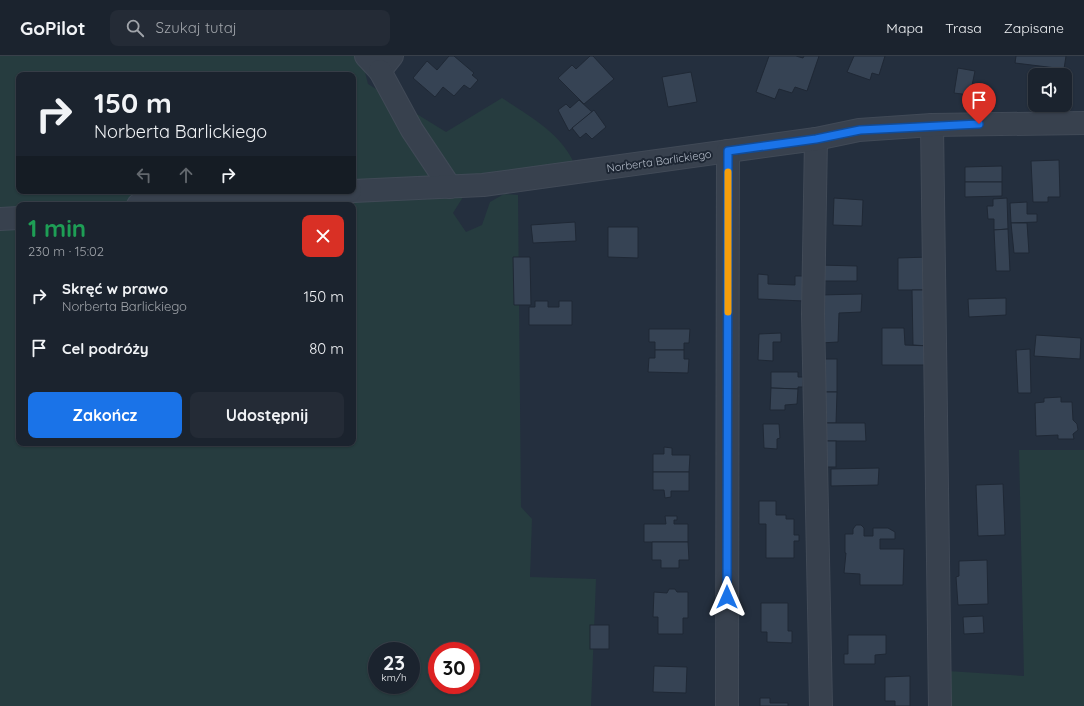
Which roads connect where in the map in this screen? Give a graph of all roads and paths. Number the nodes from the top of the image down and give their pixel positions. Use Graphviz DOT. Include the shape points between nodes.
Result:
graph roads {
  1 [pos="379,61"];
  2 [pos="1084,123"];
  3 [pos="932,125"];
  4 [pos="816,139"];
  5 [pos="728,151"];
  6 [pos="450,187"];
  7 [pos="356,191"];
  8 [pos="272,194"];
  9 [pos="165,202"];
  10 [pos="16,218"];
  11 [pos="0,219"];
  12 [pos="727,706"];
  13 [pos="821,706"];
  14 [pos="940,706"];
  1 -- 6 [label="street" via="412,130"];
  2 -- 3 [label="street, Norberta Barlickiego"];
  3 -- 4 [label="street, Norberta Barlickiego" via="860,130"];
  3 -- 14 [label="street"];
  4 -- 5 [label="street, Norberta Barlickiego"];
  4 -- 13 [label="street" via="813,314"];
  5 -- 6 [label="street, Norberta Barlickiego" via="483,186"];
  5 -- 12 [label="street"];
  6 -- 7 [label="street, Norberta Barlickiego"];
  8 -- 9 [label="street, Norberta Barlickiego" via="218,196"];
  10 -- 11 [label="street"];
}
